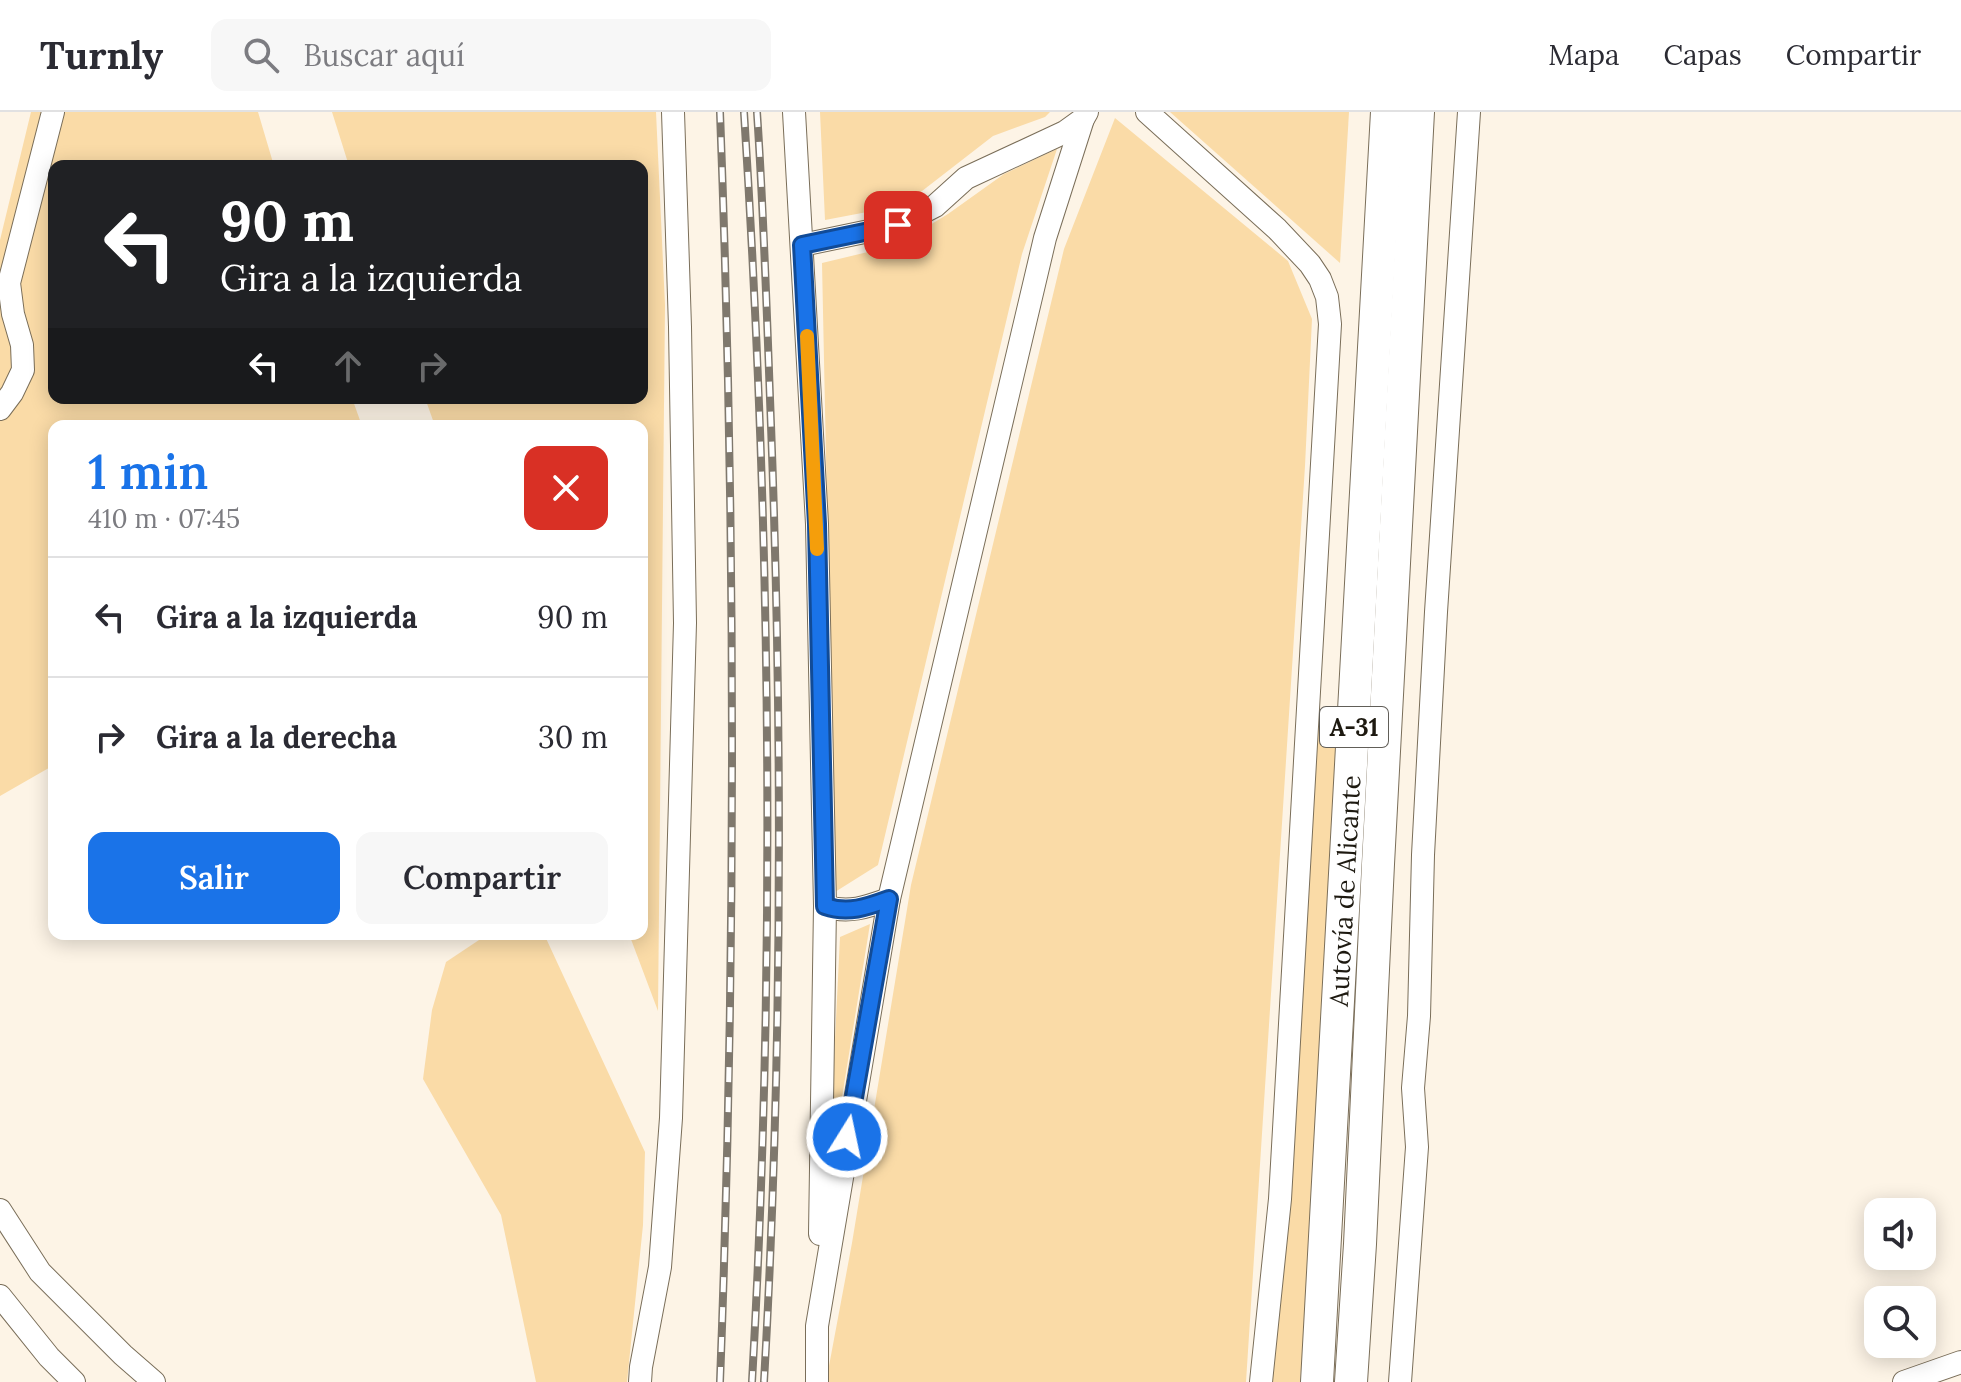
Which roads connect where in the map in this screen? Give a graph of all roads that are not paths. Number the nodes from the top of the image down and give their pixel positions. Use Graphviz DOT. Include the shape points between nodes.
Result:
graph roads {
  1 [pos="53,112"];
  2 [pos="673,112"];
  3 [pos="794,112"];
  4 [pos="1147,112"];
  5 [pos="1387,112"];
  6 [pos="1418,112"];
  7 [pos="1469,112"];
  8 [pos="1085,116"];
  9 [pos="802,245"];
  10 [pos="0,409"];
  11 [pos="889,899"];
  12 [pos="825,906"];
  13 [pos="0,1210"];
  14 [pos="0,1296"];
  15 [pos="818,1318"];
  16 [pos="1961,1362"];
  17 [pos="74,1382"];
  18 [pos="154,1382"];
  19 [pos="640,1382"];
  20 [pos="817,1382"];
  21 [pos="1261,1382"];
  22 [pos="1317,1382"];
  23 [pos="1351,1382"];
  24 [pos="1400,1382"];
  25 [pos="1904,1382"];
  1 -- 10 [label="street" via="9,283 23,370"];
  2 -- 19 [label="street" via="685,623 671,1118 660,1267"];
  3 -- 9 [label="street"];
  4 -- 21 [label="street" via="1310,264 1327,297 1330,324 1280,1199"];
  5 -- 22 [label="highway, Autovía de Alicante / A-31"];
  6 -- 23 [label="highway, Autovía de Alicante / A-31"];
  7 -- 24 [label="street" via="1437,597 1413,1088 1417,1147"];
  8 -- 9 [label="street" via="1065,132 966,178 935,206 898,225"];
  8 -- 11 [label="street" via="1045,238"];
  9 -- 12 [label="street" via="817,524"];
  11 -- 12 [label="street" via="862,909"];
  11 -- 15 [label="street"];
  12 -- 15 [label="street"];
  13 -- 18 [label="street" via="40,1272"];
  14 -- 17 [label="street"];
  15 -- 20 [label="street"];
  16 -- 25 [label="street"];
}
